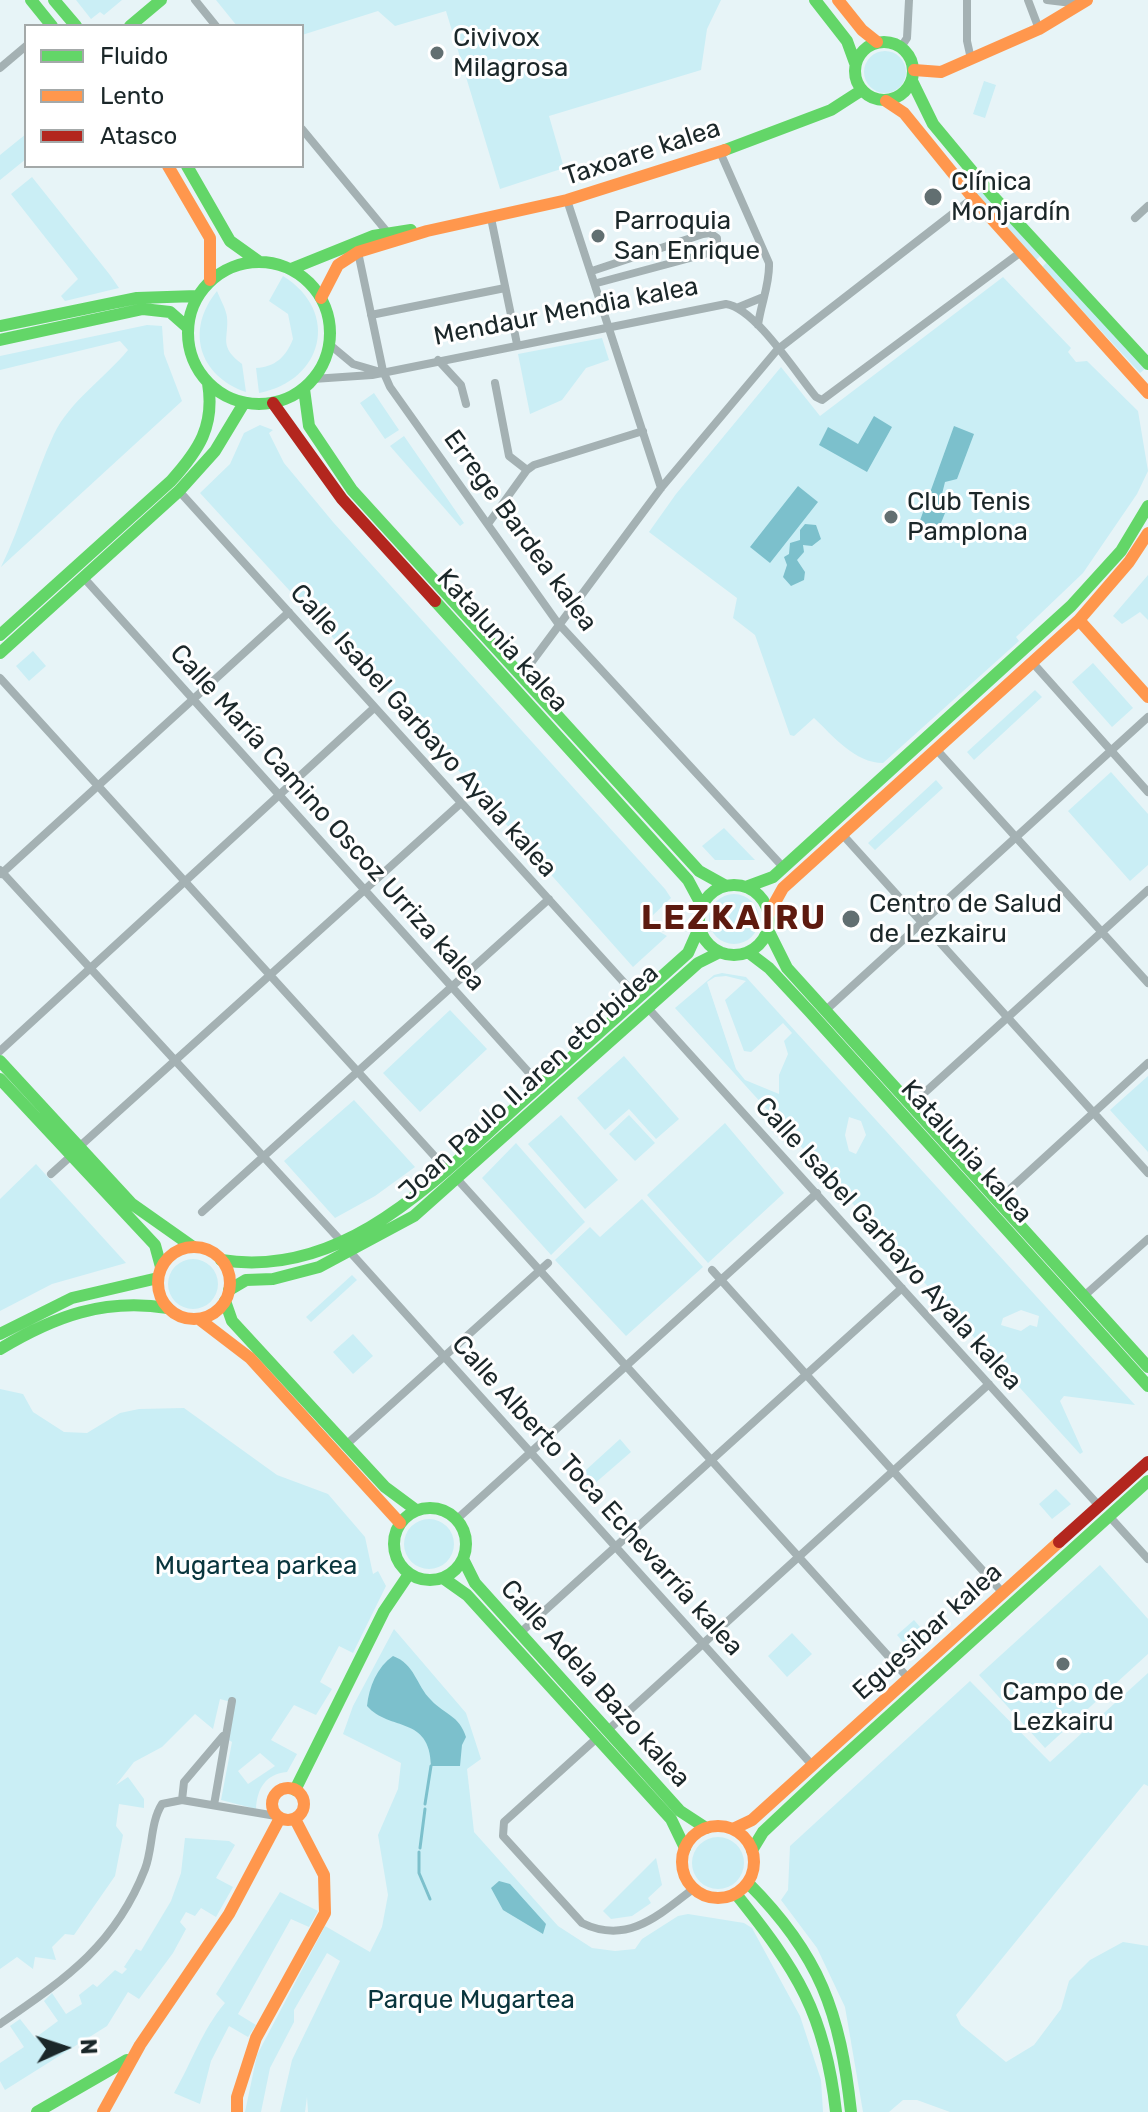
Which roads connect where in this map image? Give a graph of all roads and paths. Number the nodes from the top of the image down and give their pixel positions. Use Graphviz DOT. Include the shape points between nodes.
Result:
graph roads {
  1 [pos="31,0"];
  2 [pos="54,0"];
  3 [pos="161,0"];
  4 [pos="195,0"];
  5 [pos="815,0"];
  6 [pos="838,0"];
  7 [pos="909,0"];
  8 [pos="967,0"];
  9 [pos="1028,0"];
  10 [pos="1047,0"];
  11 [pos="1084,2"];
  12 [pos="50,24"];
  13 [pos="74,24"];
  14 [pos="132,24"];
  15 [pos="214,24"];
  16 [pos="1039,29"];
  17 [pos="877,42"];
  18 [pos="901,47"];
  19 [pos="24,48"];
  20 [pos="971,59"];
  21 [pos="855,63"];
  22 [pos="0,68"];
  23 [pos="913,76"];
  24 [pos="862,90"];
  25 [pos="886,101"];
  26 [pos="304,131"];
  27 [pos="720,152"];
  28 [pos="169,168"];
  29 [pos="188,168"];
  30 [pos="973,198"];
  31 [pos="567,200"];
  32 [pos="1148,206"];
  33 [pos="491,218"];
  34 [pos="1135,218"];
  35 [pos="427,231"];
  36 [pos="388,233"];
  37 [pos="358,252"];
  38 [pos="1021,252"];
  39 [pos="258,261"];
  40 [pos="291,269"];
  41 [pos="592,271"];
  42 [pos="210,280"];
  43 [pos="597,283"];
  44 [pos="505,288"];
  45 [pos="197,296"];
  46 [pos="321,298"];
  47 [pos="761,298"];
  48 [pos="739,307"];
  49 [pos="371,315"];
  50 [pos="758,325"];
  51 [pos="0,326"];
  52 [pos="611,326"];
  53 [pos="187,327"];
  54 [pos="0,340"];
  55 [pos="329,344"];
  56 [pos="517,344"];
  57 [pos="777,350"];
  58 [pos="438,360"];
  59 [pos="1148,364"];
  60 [pos="380,371"];
  61 [pos="313,379"];
  62 [pos="208,383"];
  63 [pos="495,383"];
  64 [pos="304,389"];
  65 [pos="1148,393"];
  66 [pos="244,403"];
  67 [pos="273,403"];
  68 [pos="466,404"];
  69 [pos="643,431"];
  70 [pos="527,470"];
  71 [pos="661,488"];
  72 [pos="179,491"];
  73 [pos="1148,506"];
  74 [pos="488,524"];
  75 [pos="1148,533"];
  76 [pos="84,578"];
  77 [pos="289,612"];
  78 [pos="1079,620"];
  79 [pos="557,622"];
  80 [pos="0,635"];
  81 [pos="0,653"];
  82 [pos="1032,662"];
  83 [pos="522,675"];
  84 [pos="0,678"];
  85 [pos="1148,697"];
  86 [pos="194,698"];
  87 [pos="374,708"];
  88 [pos="1148,717"];
  89 [pos="936,749"];
  90 [pos="1110,751"];
  91 [pos="98,785"];
  92 [pos="1148,792"];
  93 [pos="278,795"];
  94 [pos="461,803"];
  95 [pos="842,834"];
  96 [pos="1018,839"];
  97 [pos="783,867"];
  98 [pos="1,872"];
  99 [pos="184,881"];
  100 [pos="726,886"];
  101 [pos="746,887"];
  102 [pos="1148,890"];
  103 [pos="365,891"];
  104 [pos="549,899"];
  105 [pos="702,906"];
  106 [pos="769,913"];
  107 [pos="923,924"];
  108 [pos="700,926"];
  109 [pos="768,930"];
  110 [pos="1101,933"];
  111 [pos="720,952"];
  112 [pos="748,952"];
  113 [pos="90,968"];
  114 [pos="269,976"];
  115 [pos="1148,983"];
  116 [pos="452,987"];
  117 [pos="642,1003"];
  118 [pos="826,1010"];
  119 [pos="1009,1018"];
  120 [pos="0,1051"];
  121 [pos="0,1061"];
  122 [pos="175,1061"];
  123 [pos="1148,1063"];
  124 [pos="357,1072"];
  125 [pos="0,1079"];
  126 [pos="541,1086"];
  127 [pos="911,1105"];
  128 [pos="1094,1112"];
  129 [pos="75,1152"];
  130 [pos="263,1156"];
  131 [pos="1148,1173"];
  132 [pos="51,1174"];
  133 [pos="453,1175"];
  134 [pos="817,1193"];
  135 [pos="998,1200"];
  136 [pos="202,1212"];
  137 [pos="1148,1239"];
  138 [pos="341,1241"];
  139 [pos="193,1247"];
  140 [pos="351,1253"];
  141 [pos="221,1260"];
  142 [pos="548,1263"];
  143 [pos="540,1270"];
  144 [pos="712,1270"];
  145 [pos="160,1272"];
  146 [pos="721,1280"];
  147 [pos="902,1288"];
  148 [pos="227,1295"];
  149 [pos="1084,1296"];
  150 [pos="168,1308"];
  151 [pos="199,1319"];
  152 [pos="0,1334"];
  153 [pos="0,1349"];
  154 [pos="445,1357"];
  155 [pos="626,1366"];
  156 [pos="1148,1367"];
  157 [pos="805,1376"];
  158 [pos="989,1384"];
  159 [pos="1148,1386"];
  160 [pos="347,1444"];
  161 [pos="531,1452"];
  162 [pos="711,1460"];
  163 [pos="1148,1462"];
  164 [pos="893,1472"];
  165 [pos="1148,1481"];
  166 [pos="416,1510"];
  167 [pos="1105,1512"];
  168 [pos="457,1519"];
  169 [pos="400,1523"];
  170 [pos="615,1546"];
  171 [pos="797,1557"];
  172 [pos="463,1559"];
  173 [pos="1148,1559"];
  174 [pos="409,1574"];
  175 [pos="443,1578"];
  176 [pos="1003,1593"];
  177 [pos="520,1633"];
  178 [pos="703,1642"];
  179 [pos="909,1679"];
  180 [pos="232,1701"];
  181 [pos="602,1734"];
  182 [pos="223,1736"];
  183 [pos="813,1766"];
  184 [pos="295,1790"];
  185 [pos="182,1800"];
  186 [pos="214,1805"];
  187 [pos="278,1817"];
  188 [pos="295,1819"];
  189 [pos="706,1828"];
  190 [pos="733,1829"];
  191 [pos="685,1848"];
  192 [pos="752,1850"];
  193 [pos="748,1883"];
  194 [pos="693,1889"];
  195 [pos="736,1894"];
  196 [pos="0,2024"];
  197 [pos="140,2045"];
  198 [pos="91,2079"];
  199 [pos="111,2094"];
  200 [pos="37,2112"];
  201 [pos="103,2112"];
  202 [pos="237,2112"];
  203 [pos="836,2112"];
  204 [pos="851,2112"];
  1 -- 12 [label="street"];
  2 -- 13 [label="street"];
  3 -- 14 [label="street"];
  4 -- 15 [label="street"];
  5 -- 21 [label="street" via="847,41"];
  6 -- 17 [label="street"];
  7 -- 18 [label="street" via="907,38"];
  8 -- 20 [label="street"];
  9 -- 16 [label="street"];
  10 -- 11 [label="street"];
  11 -- 16 [label="street"];
  16 -- 20 [label="street"];
  17 -- 18 [label="street"];
  17 -- 21 [label="street"];
  18 -- 23 [label="street" via="910,57"];
  19 -- 22 [label="street"];
  20 -- 23 [label="street" via="941,72"];
  21 -- 24 [label="street"];
  23 -- 25 [label="street" via="903,94"];
  23 -- 59 [label="street" via="933,124"];
  24 -- 25 [label="street"];
  24 -- 27 [label="street, Taxoare kalea" via="831,110"];
  25 -- 30 [label="street" via="904,113"];
  26 -- 36 [label="street"];
  27 -- 31 [label="street, Taxoare kalea"];
  27 -- 47 [label="street" via="769,263"];
  28 -- 42 [label="street" via="210,238"];
  29 -- 39 [label="street" via="230,241"];
  30 -- 38 [label="street"];
  30 -- 57 [label="street"];
  31 -- 33 [label="street, Taxoare kalea"];
  31 -- 41 [label="street"];
  32 -- 34 [label="street"];
  33 -- 35 [label="street, Taxoare kalea"];
  33 -- 44 [label="street"];
  35 -- 36 [label="street, Taxoare kalea"];
  35 -- 37 [label="street, Taxoare kalea"];
  36 -- 40 [label="street, Taxoare kalea"];
  37 -- 46 [label="street, Taxoare kalea" via="338,265"];
  37 -- 49 [label="street, Errege Bardea kalea"];
  38 -- 57 [label="street, Mendaur Mendia kalea" via="822,400"];
  38 -- 65 [label="street"];
  39 -- 40 [label="street"];
  39 -- 42 [label="street" via="240,263"];
  40 -- 46 [label="street"];
  41 -- 43 [label="street"];
  41 -- 43 [label="street" via="703,234 717,238 717,246 705,254"];
  42 -- 45 [label="street"];
  43 -- 52 [label="street"];
  44 -- 49 [label="street"];
  44 -- 56 [label="street"];
  45 -- 51 [label="street" via="137,298"];
  45 -- 53 [label="street"];
  46 -- 55 [label="street"];
  47 -- 48 [label="street"];
  47 -- 50 [label="street"];
  48 -- 50 [label="street, Mendaur Mendia kalea"];
  48 -- 52 [label="street, Mendaur Mendia kalea" via="726,304"];
  49 -- 60 [label="street, Errege Bardea kalea"];
  50 -- 57 [label="street, Mendaur Mendia kalea"];
  52 -- 56 [label="street, Mendaur Mendia kalea"];
  52 -- 69 [label="street"];
  53 -- 54 [label="street" via="170,312 143,309"];
  53 -- 62 [label="street" via="189,348"];
  55 -- 60 [label="street" via="353,364"];
  55 -- 61 [label="street"];
  56 -- 58 [label="street, Mendaur Mendia kalea"];
  57 -- 71 [label="street"];
  58 -- 60 [label="street, Mendaur Mendia kalea"];
  58 -- 68 [label="street" via="461,385"];
  60 -- 61 [label="street, Mendaur Mendia kalea"];
  60 -- 74 [label="street, Errege Bardea kalea"];
  61 -- 64 [label="street"];
  62 -- 66 [label="street"];
  62 -- 80 [label="street" via="213,419 196,453"];
  63 -- 70 [label="street" via="509,456"];
  64 -- 67 [label="street"];
  64 -- 83 [label="street, Katalunia kalea" via="306,421 327,457"];
  66 -- 67 [label="street"];
  66 -- 72 [label="street" via="215,451"];
  67 -- 105 [label="street, Katalunia kalea" via="342,499 688,880"];
  69 -- 70 [label="street"];
  69 -- 71 [label="street"];
  70 -- 74 [label="street"];
  71 -- 79 [label="street"];
  72 -- 76 [label="street"];
  72 -- 77 [label="street, Calle Isabel Garbayo Ayala kalea"];
  73 -- 97 [label="street" via="1121,551 1071,606"];
  74 -- 79 [label="street, Errege Bardea kalea"];
  75 -- 78 [label="street"];
  76 -- 81 [label="street"];
  76 -- 86 [label="street, Calle María Camino Oscoz Urriza kalea"];
  77 -- 86 [label="street"];
  77 -- 87 [label="street, Calle Isabel Garbayo Ayala kalea"];
  78 -- 82 [label="street"];
  78 -- 85 [label="street"];
  79 -- 83 [label="street"];
  79 -- 97 [label="street, Errege Bardea kalea"];
  82 -- 89 [label="street"];
  82 -- 90 [label="street"];
  83 -- 100 [label="street, Katalunia kalea" via="699,871"];
  84 -- 91 [label="street"];
  86 -- 91 [label="street"];
  86 -- 93 [label="street, Calle María Camino Oscoz Urriza kalea"];
  87 -- 93 [label="street"];
  87 -- 94 [label="street, Calle Isabel Garbayo Ayala kalea"];
  88 -- 90 [label="street"];
  89 -- 95 [label="street"];
  89 -- 96 [label="street"];
  90 -- 92 [label="street"];
  90 -- 96 [label="street"];
  91 -- 98 [label="street"];
  91 -- 99 [label="street"];
  93 -- 99 [label="street"];
  93 -- 103 [label="street, Calle María Camino Oscoz Urriza kalea"];
  94 -- 103 [label="street"];
  94 -- 104 [label="street, Calle Isabel Garbayo Ayala kalea"];
  95 -- 106 [label="street" via="778,893"];
  95 -- 107 [label="street"];
  96 -- 107 [label="street"];
  96 -- 110 [label="street"];
  97 -- 101 [label="street" via="767,881"];
  98 -- 113 [label="street"];
  99 -- 113 [label="street"];
  99 -- 114 [label="street"];
  100 -- 101 [label="street"];
  100 -- 105 [label="street"];
  101 -- 106 [label="street"];
  102 -- 110 [label="street"];
  103 -- 114 [label="street"];
  103 -- 116 [label="street, Calle María Camino Oscoz Urriza kalea"];
  104 -- 116 [label="street"];
  104 -- 117 [label="street, Calle Isabel Garbayo Ayala kalea"];
  105 -- 108 [label="street"];
  106 -- 109 [label="street"];
  107 -- 118 [label="street"];
  107 -- 119 [label="street"];
  108 -- 111 [label="street"];
  108 -- 117 [label="street, Joan Paulo II.aren etorbidea" via="688,953"];
  109 -- 112 [label="street"];
  109 -- 118 [label="street, Katalunia kalea" via="780,959"];
  110 -- 115 [label="street"];
  110 -- 119 [label="street"];
  111 -- 112 [label="street"];
  111 -- 117 [label="street, Joan Paulo II.aren etorbidea"];
  112 -- 159 [label="street, Katalunia kalea" via="790,991"];
  113 -- 120 [label="street"];
  113 -- 122 [label="street"];
  114 -- 122 [label="street"];
  114 -- 124 [label="street"];
  116 -- 124 [label="street"];
  116 -- 126 [label="street, Calle María Camino Oscoz Urriza kalea"];
  117 -- 126 [label="street, Joan Paulo II.aren etorbidea"];
  117 -- 133 [label="street, Joan Paulo II.aren etorbidea"];
  117 -- 134 [label="street, Calle Isabel Garbayo Ayala kalea"];
  118 -- 127 [label="street, Katalunia kalea"];
  119 -- 127 [label="street"];
  119 -- 128 [label="street"];
  121 -- 129 [label="street"];
  122 -- 129 [label="street"];
  122 -- 130 [label="street"];
  123 -- 128 [label="street"];
  124 -- 130 [label="street"];
  124 -- 133 [label="street"];
  125 -- 129 [label="street"];
  126 -- 133 [label="street, Joan Paulo II.aren etorbidea"];
  127 -- 135 [label="street, Katalunia kalea"];
  128 -- 131 [label="street"];
  128 -- 135 [label="street"];
  129 -- 132 [label="street"];
  129 -- 139 [label="street" via="132,1204"];
  129 -- 145 [label="street" via="155,1245"];
  130 -- 136 [label="street"];
  130 -- 138 [label="street"];
  133 -- 138 [label="street, Joan Paulo II.aren etorbidea"];
  133 -- 140 [label="street, Joan Paulo II.aren etorbidea" via="414,1216"];
  133 -- 143 [label="street"];
  134 -- 146 [label="street"];
  134 -- 147 [label="street, Calle Isabel Garbayo Ayala kalea"];
  135 -- 149 [label="street, Katalunia kalea"];
  137 -- 149 [label="street"];
  138 -- 141 [label="street, Joan Paulo II.aren etorbidea" via="274,1265"];
  139 -- 141 [label="street"];
  139 -- 145 [label="street" via="174,1253"];
  140 -- 148 [label="street, Joan Paulo II.aren etorbidea" via="273,1279 246,1280"];
  140 -- 154 [label="street, Calle Alberto Toca Echevarría kalea"];
  141 -- 148 [label="street" via="230,1279"];
  142 -- 143 [label="street"];
  143 -- 154 [label="street"];
  143 -- 155 [label="street"];
  144 -- 146 [label="street"];
  145 -- 150 [label="street" via="158,1289"];
  145 -- 152 [label="street" via="139,1287 96,1292 52,1306"];
  146 -- 155 [label="street"];
  146 -- 157 [label="street"];
  147 -- 157 [label="street"];
  147 -- 158 [label="street, Calle Isabel Garbayo Ayala kalea"];
  148 -- 151 [label="street" via="210,1316"];
  148 -- 160 [label="street" via="232,1321"];
  149 -- 156 [label="street, Katalunia kalea"];
  150 -- 151 [label="street"];
  150 -- 153 [label="street" via="103,1303 59,1317"];
  151 -- 169 [label="street" via="250,1358"];
  154 -- 160 [label="street"];
  154 -- 161 [label="street, Calle Alberto Toca Echevarría kalea"];
  155 -- 161 [label="street"];
  155 -- 162 [label="street"];
  157 -- 162 [label="street"];
  157 -- 164 [label="street"];
  158 -- 164 [label="street"];
  158 -- 167 [label="street, Calle Isabel Garbayo Ayala kalea"];
  160 -- 166 [label="street" via="385,1487"];
  161 -- 168 [label="street"];
  161 -- 170 [label="street, Calle Alberto Toca Echevarría kalea"];
  162 -- 170 [label="street"];
  162 -- 171 [label="street"];
  163 -- 167 [label="street, Eguesibar kalea"];
  164 -- 171 [label="street"];
  164 -- 176 [label="street"];
  165 -- 167 [label="street, Eguesibar kalea"];
  166 -- 168 [label="street" via="438,1508"];
  166 -- 169 [label="street"];
  167 -- 173 [label="street, Calle Isabel Garbayo Ayala kalea"];
  167 -- 176 [label="street, Eguesibar kalea"];
  167 -- 192 [label="street, Eguesibar kalea" via="763,1832"];
  168 -- 172 [label="street" via="466,1538"];
  169 -- 174 [label="street" via="393,1544"];
  170 -- 177 [label="street"];
  170 -- 178 [label="street, Calle Alberto Toca Echevarría kalea"];
  171 -- 178 [label="street"];
  171 -- 179 [label="street"];
  172 -- 175 [label="street"];
  172 -- 177 [label="street, Calle Adela Bazo kalea" via="475,1583"];
  174 -- 175 [label="street"];
  174 -- 184 [label="street" via="384,1611"];
  175 -- 181 [label="street, Calle Adela Bazo kalea" via="467,1595"];
  176 -- 179 [label="street, Eguesibar kalea"];
  177 -- 181 [label="street, Calle Adela Bazo kalea"];
  178 -- 181 [label="street"];
  178 -- 183 [label="street, Calle Alberto Toca Echevarría kalea"];
  179 -- 183 [label="street, Eguesibar kalea"];
  180 -- 182 [label="street"];
  181 -- 189 [label="street, Calle Adela Bazo kalea" via="680,1811"];
  181 -- 191 [label="street, Calle Adela Bazo kalea" via="671,1819"];
  181 -- 194 [label="street" via="504,1822 503,1836 582,1923 596,1930 636,1928"];
  182 -- 185 [label="street" via="184,1782"];
  182 -- 186 [label="street"];
  183 -- 190 [label="street, Eguesibar kalea" via="752,1820"];
  184 -- 187 [label="street" via="276,1793 272,1802"];
  184 -- 188 [label="street" via="304,1802"];
  185 -- 186 [label="street"];
  185 -- 196 [label="street" via="162,1804 155,1816 146,1866 112,1933 90,1957"];
  186 -- 187 [label="street"];
  187 -- 188 [label="street"];
  187 -- 197 [label="street" via="229,1914"];
  188 -- 202 [label="street" via="324,1875 325,1913 256,2038"];
  189 -- 190 [label="street"];
  189 -- 191 [label="street"];
  190 -- 192 [label="street"];
  191 -- 194 [label="street" via="682,1870"];
  192 -- 193 [label="street"];
  193 -- 195 [label="street"];
  193 -- 204 [label="street" via="801,1943 822,1983"];
  194 -- 195 [label="street" via="714,1898"];
  195 -- 203 [label="street" via="785,1954 815,2006"];
  197 -- 198 [label="street" via="120,2067"];
  197 -- 199 [label="street"];
  198 -- 199 [label="street"];
  198 -- 200 [label="street"];
  199 -- 201 [label="street"];
}
